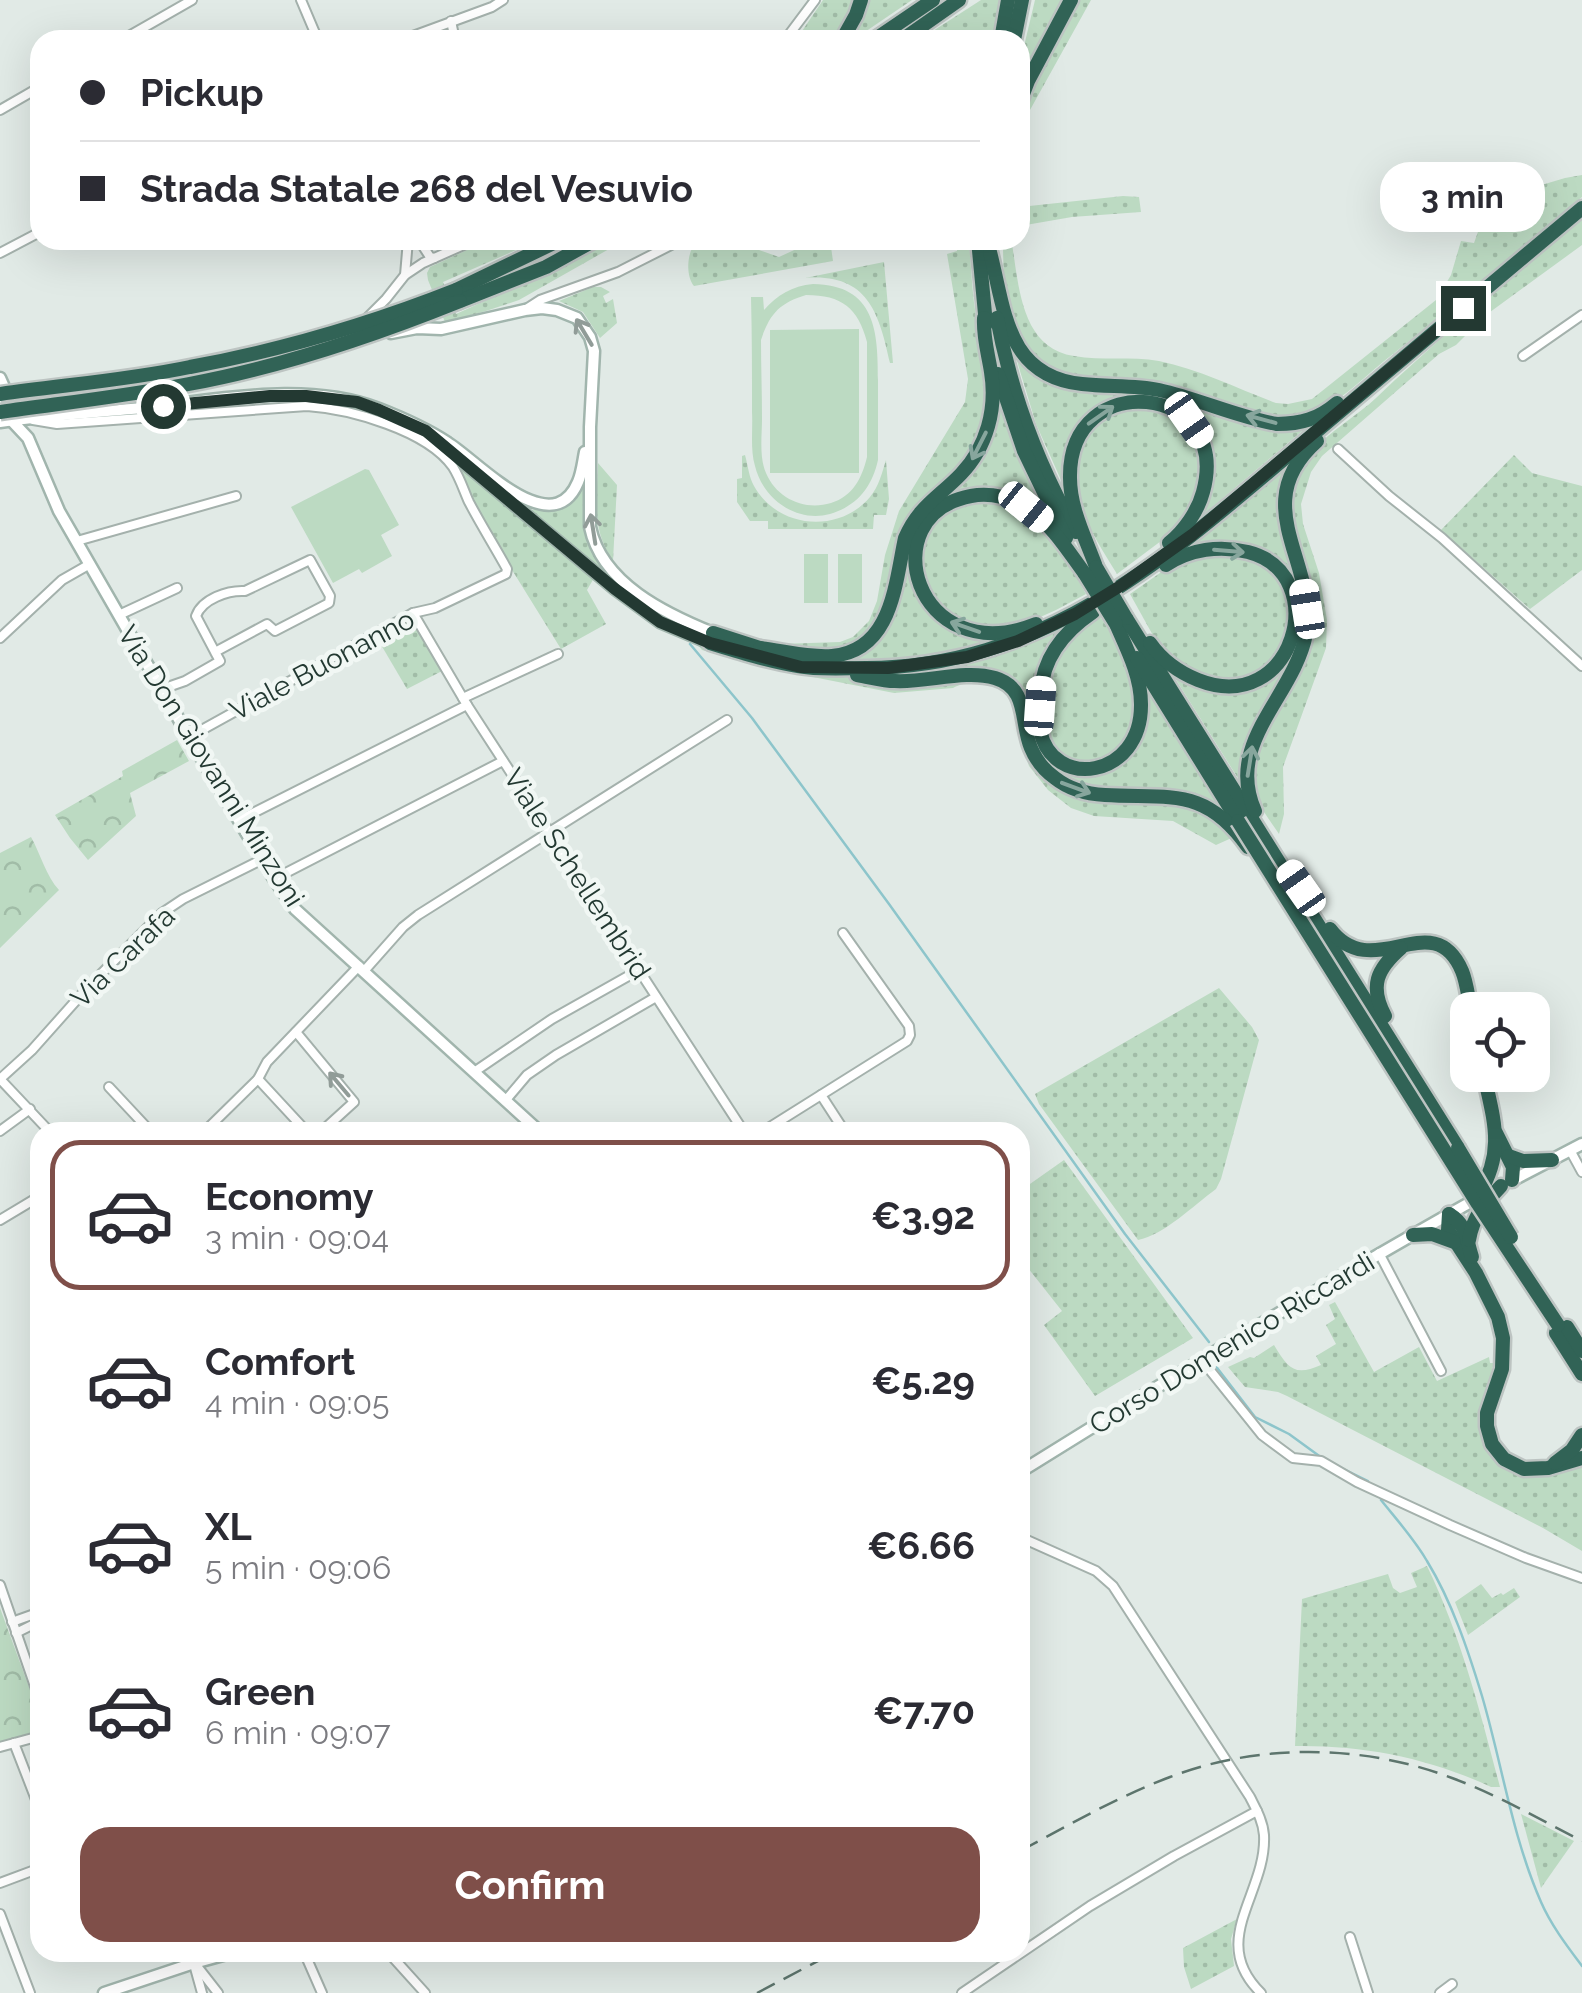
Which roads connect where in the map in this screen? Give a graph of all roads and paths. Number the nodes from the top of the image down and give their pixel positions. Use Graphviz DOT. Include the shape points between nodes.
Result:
graph roads {
  1 [pos="192,0"];
  2 [pos="301,0"];
  3 [pos="503,0"];
  4 [pos="815,0"];
  5 [pos="861,0"];
  6 [pos="933,0"];
  7 [pos="960,0"];
  8 [pos="1008,0"];
  9 [pos="1022,0"];
  10 [pos="1071,0"];
  11 [pos="451,21"];
  12 [pos="140,30"];
  13 [pos="314,30"];
  14 [pos="428,30"];
  15 [pos="453,30"];
  16 [pos="792,30"];
  17 [pos="848,30"];
  18 [pos="889,30"];
  19 [pos="916,30"];
  20 [pos="1003,30"];
  21 [pos="1016,30"];
  22 [pos="1030,76"];
  23 [pos="30,94"];
  24 [pos="0,110"];
  25 [pos="1582,208"];
  26 [pos="30,238"];
  27 [pos="407,250"];
  28 [pos="425,250"];
  29 [pos="452,250"];
  30 [pos="542,250"];
  31 [pos="577,250"];
  32 [pos="662,250"];
  33 [pos="977,250"];
  34 [pos="990,250"];
  35 [pos="991,250"];
  36 [pos="0,254"];
  37 [pos="434,258"];
  38 [pos="405,275"];
  39 [pos="458,296"];
  40 [pos="525,310"];
  41 [pos="1582,315"];
  42 [pos="984,318"];
  43 [pos="344,341"];
  44 [pos="1407,355"];
  45 [pos="1523,356"];
  46 [pos="1384,374"];
  47 [pos="0,378"];
  48 [pos="5,407"];
  49 [pos="30,419"];
  50 [pos="590,427"];
  51 [pos="426,431"];
  52 [pos="28,438"];
  53 [pos="1338,450"];
  54 [pos="236,496"];
  55 [pos="77,541"];
  56 [pos="90,564"];
  57 [pos="1091,570"];
  58 [pos="1137,576"];
  59 [pos="1119,587"];
  60 [pos="177,588"];
  61 [pos="1091,604"];
  62 [pos="413,612"];
  63 [pos="118,615"];
  64 [pos="1121,621"];
  65 [pos="0,638"];
  66 [pos="712,638"];
  67 [pos="760,648"];
  68 [pos="215,652"];
  69 [pos="558,654"];
  70 [pos="1582,666"];
  71 [pos="801,667"];
  72 [pos="835,667"];
  73 [pos="162,689"];
  74 [pos="466,701"];
  75 [pos="727,720"];
  76 [pos="189,737"];
  77 [pos="504,760"];
  78 [pos="239,820"];
  79 [pos="1234,822"];
  80 [pos="551,832"];
  81 [pos="1275,856"];
  82 [pos="262,859"];
  83 [pos="274,879"];
  84 [pos="843,932"];
  85 [pos="1405,944"];
  86 [pos="362,968"];
  87 [pos="639,970"];
  88 [pos="1467,992"];
  89 [pos="656,997"];
  90 [pos="296,1032"];
  91 [pos="474,1072"];
  92 [pos="0,1079"];
  93 [pos="258,1079"];
  94 [pos="109,1087"];
  95 [pos="1487,1092"];
  96 [pos="821,1095"];
  97 [pos="505,1100"];
  98 [pos="30,1109"];
  99 [pos="41,1122"];
  100 [pos="142,1122"];
  101 [pos="214,1122"];
  102 [pos="298,1122"];
  103 [pos="332,1122"];
  104 [pos="529,1122"];
  105 [pos="737,1122"];
  106 [pos="778,1122"];
  107 [pos="839,1122"];
  108 [pos="0,1131"];
  109 [pos="1582,1144"];
  110 [pos="1458,1148"];
  111 [pos="1570,1150"];
  112 [pos="1502,1158"];
  113 [pos="1552,1160"];
  114 [pos="1582,1172"];
  115 [pos="1507,1183"];
  116 [pos="1477,1198"];
  117 [pos="30,1203"];
  118 [pos="1448,1215"];
  119 [pos="0,1220"];
  120 [pos="1412,1234"];
  121 [pos="1461,1241"];
  122 [pos="1379,1254"];
  123 [pos="1560,1328"];
  124 [pos="1582,1351"];
  125 [pos="1201,1359"];
  126 [pos="1582,1362"];
  127 [pos="1441,1371"];
  128 [pos="1582,1374"];
  129 [pos="1582,1436"];
  130 [pos="1582,1458"];
  131 [pos="1030,1466"];
  132 [pos="1548,1468"];
  133 [pos="1030,1541"];
  134 [pos="1582,1578"];
  135 [pos="0,1585"];
  136 [pos="30,1616"];
  137 [pos="12,1622"];
  138 [pos="30,1625"];
  139 [pos="16,1633"];
  140 [pos="30,1673"];
  141 [pos="30,1739"];
  142 [pos="14,1743"];
  143 [pos="0,1747"];
  144 [pos="30,1784"];
  145 [pos="1257,1811"];
  146 [pos="30,1872"];
  147 [pos="0,1882"];
  148 [pos="0,1914"];
  149 [pos="1350,1937"];
  150 [pos="1030,1947"];
  151 [pos="198,1962"];
  152 [pos="308,1962"];
  153 [pos="397,1962"];
  154 [pos="1008,1962"];
  155 [pos="194,1963"];
  156 [pos="1452,1984"];
  157 [pos="30,1993"];
  158 [pos="104,1993"];
  159 [pos="202,1993"];
  160 [pos="218,1993"];
  161 [pos="322,1993"];
  162 [pos="425,1993"];
  163 [pos="962,1993"];
  164 [pos="1260,1993"];
  165 [pos="1368,1993"];
  166 [pos="1440,1993"];
  1 -- 12 [label="street"];
  2 -- 13 [label="street"];
  3 -- 11 [label="street"];
  4 -- 16 [label="street"];
  5 -- 17 [label="highway"];
  6 -- 18 [label="highway"];
  7 -- 19 [label="highway"];
  8 -- 20 [label="highway"];
  9 -- 21 [label="highway"];
  10 -- 22 [label="highway"];
  11 -- 14 [label="street"];
  11 -- 15 [label="street"];
  23 -- 24 [label="street"];
  25 -- 44 [label="highway"];
  26 -- 36 [label="street"];
  27 -- 38 [label="street"];
  28 -- 37 [label="street"];
  29 -- 37 [label="street"];
  30 -- 39 [label="highway"];
  31 -- 39 [label="highway"];
  32 -- 40 [label="street"];
  33 -- 42 [label="highway"];
  34 -- 57 [label="highway" via="1016,395"];
  44 -- 35 [label="highway, one-way" via="1325,413 1297,423 1264,422 1158,390 1069,382 1038,369 1008,330"];
  37 -- 38 [label="street"];
  38 -- 43 [label="street"];
  39 -- 48 [label="highway, bridge" via="397,327 191,384"];
  40 -- 43 [label="street" via="451,328"];
  50 -- 40 [label="street, one-way" via="594,351 584,326 557,310"];
  41 -- 45 [label="street"];
  42 -- 57 [label="highway" via="1024,451 1055,517"];
  42 -- 67 [label="highway, one-way" via="993,386 990,422 974,458 910,527 880,630 854,651 832,656"];
  43 -- 48 [label="street" via="191,378"];
  44 -- 46 [label="highway"];
  46 -- 58 [label="highway"];
  81 -- 46 [label="highway, one-way" via="1247,775 1253,741 1306,639 1307,609 1285,492 1311,446"];
  47 -- 48 [label="street, Via Don Giovanni Minzoni"];
  48 -- 49 [label="street"];
  48 -- 52 [label="street, Via Don Giovanni Minzoni"];
  49 -- 51 [label="street" via="306,396 357,402"];
  49 -- 52 [label="street, Via Don Giovanni Minzoni"];
  49 -- 62 [label="street, Viale Buonanno" via="57,424 307,406 376,420 420,441 454,469 507,570 435,608"];
  50 -- 51 [label="street" via="578,484 547,506"];
  66 -- 50 [label="street, one-way" via="650,602 600,553 590,528"];
  51 -- 66 [label="street" via="660,622"];
  52 -- 55 [label="street, Via Don Giovanni Minzoni"];
  53 -- 70 [label="street"];
  54 -- 55 [label="street"];
  55 -- 56 [label="street, Via Don Giovanni Minzoni"];
  56 -- 63 [label="street, Via Don Giovanni Minzoni"];
  56 -- 65 [label="street" via="62,580"];
  57 -- 59 [label="highway, one-way" via="1073,504 1076,442 1099,413 1124,402 1175,410 1202,439 1208,467 1201,501 1177,537"];
  61 -- 57 [label="highway, one-way" via="1008,632 954,625 923,595 918,543 935,513 985,494 1026,507"];
  57 -- 64 [label="highway, bridge"];
  58 -- 59 [label="highway"];
  58 -- 64 [label="highway, one-way" via="1212,549 1253,554 1286,580 1296,629 1279,664 1246,684 1226,686 1176,669 1144,634"];
  59 -- 61 [label="highway"];
  59 -- 64 [label="highway" via="1059,642 1042,680 1040,731 1046,746 1071,766 1102,767 1136,738 1142,700"];
  60 -- 63 [label="street"];
  61 -- 72 [label="highway" via="1018,641 967,657 888,668"];
  62 -- 74 [label="street, Viale Schellembrid"];
  62 -- 76 [label="street, Viale Buonanno"];
  63 -- 73 [label="street, Via Don Giovanni Minzoni"];
  64 -- 79 [label="highway"];
  64 -- 81 [label="highway"];
  66 -- 67 [label="highway"];
  66 -- 71 [label="highway"];
  67 -- 72 [label="highway"];
  68 -- 68 [label="street" via="267,624 275,631 329,603 310,560 202,604 196,616"];
  68 -- 73 [label="street" via="220,661"];
  69 -- 74 [label="street"];
  71 -- 72 [label="highway"];
  71 -- 79 [label="highway, one-way" via="896,681 994,677 1020,698 1032,750 1044,768 1071,788 1173,796"];
  73 -- 76 [label="street, Via Don Giovanni Minzoni"];
  74 -- 77 [label="street, Viale Schellembrid"];
  74 -- 78 [label="street"];
  75 -- 80 [label="street"];
  76 -- 78 [label="street, Via Don Giovanni Minzoni"];
  77 -- 80 [label="street, Viale Schellembrid"];
  77 -- 83 [label="street"];
  78 -- 82 [label="street, Via Don Giovanni Minzoni"];
  79 -- 123 [label="highway, bridge"];
  80 -- 86 [label="street" via="418,915"];
  80 -- 87 [label="street, Viale Schellembrid"];
  81 -- 85 [label="highway" via="1349,947 1375,952"];
  81 -- 110 [label="highway"];
  82 -- 83 [label="street, Via Don Giovanni Minzoni"];
  82 -- 92 [label="street, Via Carafa" via="162,913"];
  83 -- 86 [label="street, Via Don Giovanni Minzoni" via="296,909"];
  84 -- 96 [label="street" via="910,1035"];
  85 -- 88 [label="highway" via="1434,944 1453,956"];
  85 -- 110 [label="highway" via="1380,970 1377,998"];
  86 -- 90 [label="street"];
  86 -- 91 [label="street, Via Don Giovanni Minzoni"];
  87 -- 89 [label="street, Viale Schellembrid"];
  87 -- 91 [label="street"];
  89 -- 97 [label="street" via="556,1055"];
  89 -- 105 [label="street, Viale Schellembrid"];
  90 -- 93 [label="street"];
  103 -- 90 [label="street, one-way" via="354,1102"];
  91 -- 97 [label="street, Via Don Giovanni Minzoni"];
  92 -- 98 [label="street"];
  93 -- 101 [label="street"];
  93 -- 102 [label="street"];
  94 -- 100 [label="street"];
  95 -- 112 [label="highway"];
  96 -- 106 [label="street"];
  96 -- 107 [label="street"];
  97 -- 104 [label="street, Via Don Giovanni Minzoni"];
  98 -- 99 [label="street"];
  98 -- 108 [label="street"];
  109 -- 111 [label="street, Corso Domenico Riccardi"];
  110 -- 123 [label="highway, bridge"];
  111 -- 113 [label="street, Corso Domenico Riccardi"];
  111 -- 114 [label="street"];
  112 -- 113 [label="highway"];
  112 -- 115 [label="highway" via="1513,1167"];
  112 -- 116 [label="highway"];
  113 -- 115 [label="street, Corso Domenico Riccardi"];
  115 -- 116 [label="street, Corso Domenico Riccardi"];
  115 -- 121 [label="highway"];
  116 -- 118 [label="street, Corso Domenico Riccardi"];
  117 -- 119 [label="street"];
  118 -- 120 [label="street, Corso Domenico Riccardi"];
  118 -- 121 [label="highway" via="1448,1230"];
  120 -- 121 [label="highway"];
  120 -- 122 [label="street, Corso Domenico Riccardi"];
  121 -- 132 [label="highway" via="1503,1338 1488,1435 1514,1465"];
  122 -- 125 [label="street, Corso Domenico Riccardi"];
  122 -- 127 [label="street"];
  123 -- 124 [label="highway"];
  123 -- 126 [label="highway"];
  123 -- 128 [label="highway"];
  125 -- 131 [label="street, Corso Domenico Riccardi"];
  125 -- 134 [label="street" via="1262,1435 1293,1458 1321,1461 1450,1525"];
  129 -- 132 [label="highway"];
  130 -- 132 [label="highway"];
  133 -- 145 [label="street" via="1096,1570 1113,1586"];
  135 -- 137 [label="street"];
  136 -- 137 [label="street"];
  137 -- 139 [label="street"];
  138 -- 139 [label="street"];
  139 -- 140 [label="street"];
  141 -- 142 [label="street"];
  142 -- 143 [label="street"];
  142 -- 144 [label="street"];
  145 -- 150 [label="street"];
  145 -- 164 [label="street" via="1263,1844 1237,1952"];
  146 -- 147 [label="street"];
  148 -- 157 [label="street"];
  149 -- 165 [label="street"];
  151 -- 155 [label="street"];
  152 -- 161 [label="street"];
  153 -- 162 [label="street"];
  154 -- 163 [label="street"];
  155 -- 158 [label="street"];
  155 -- 159 [label="street"];
  155 -- 160 [label="street"];
  156 -- 166 [label="street"];
}
